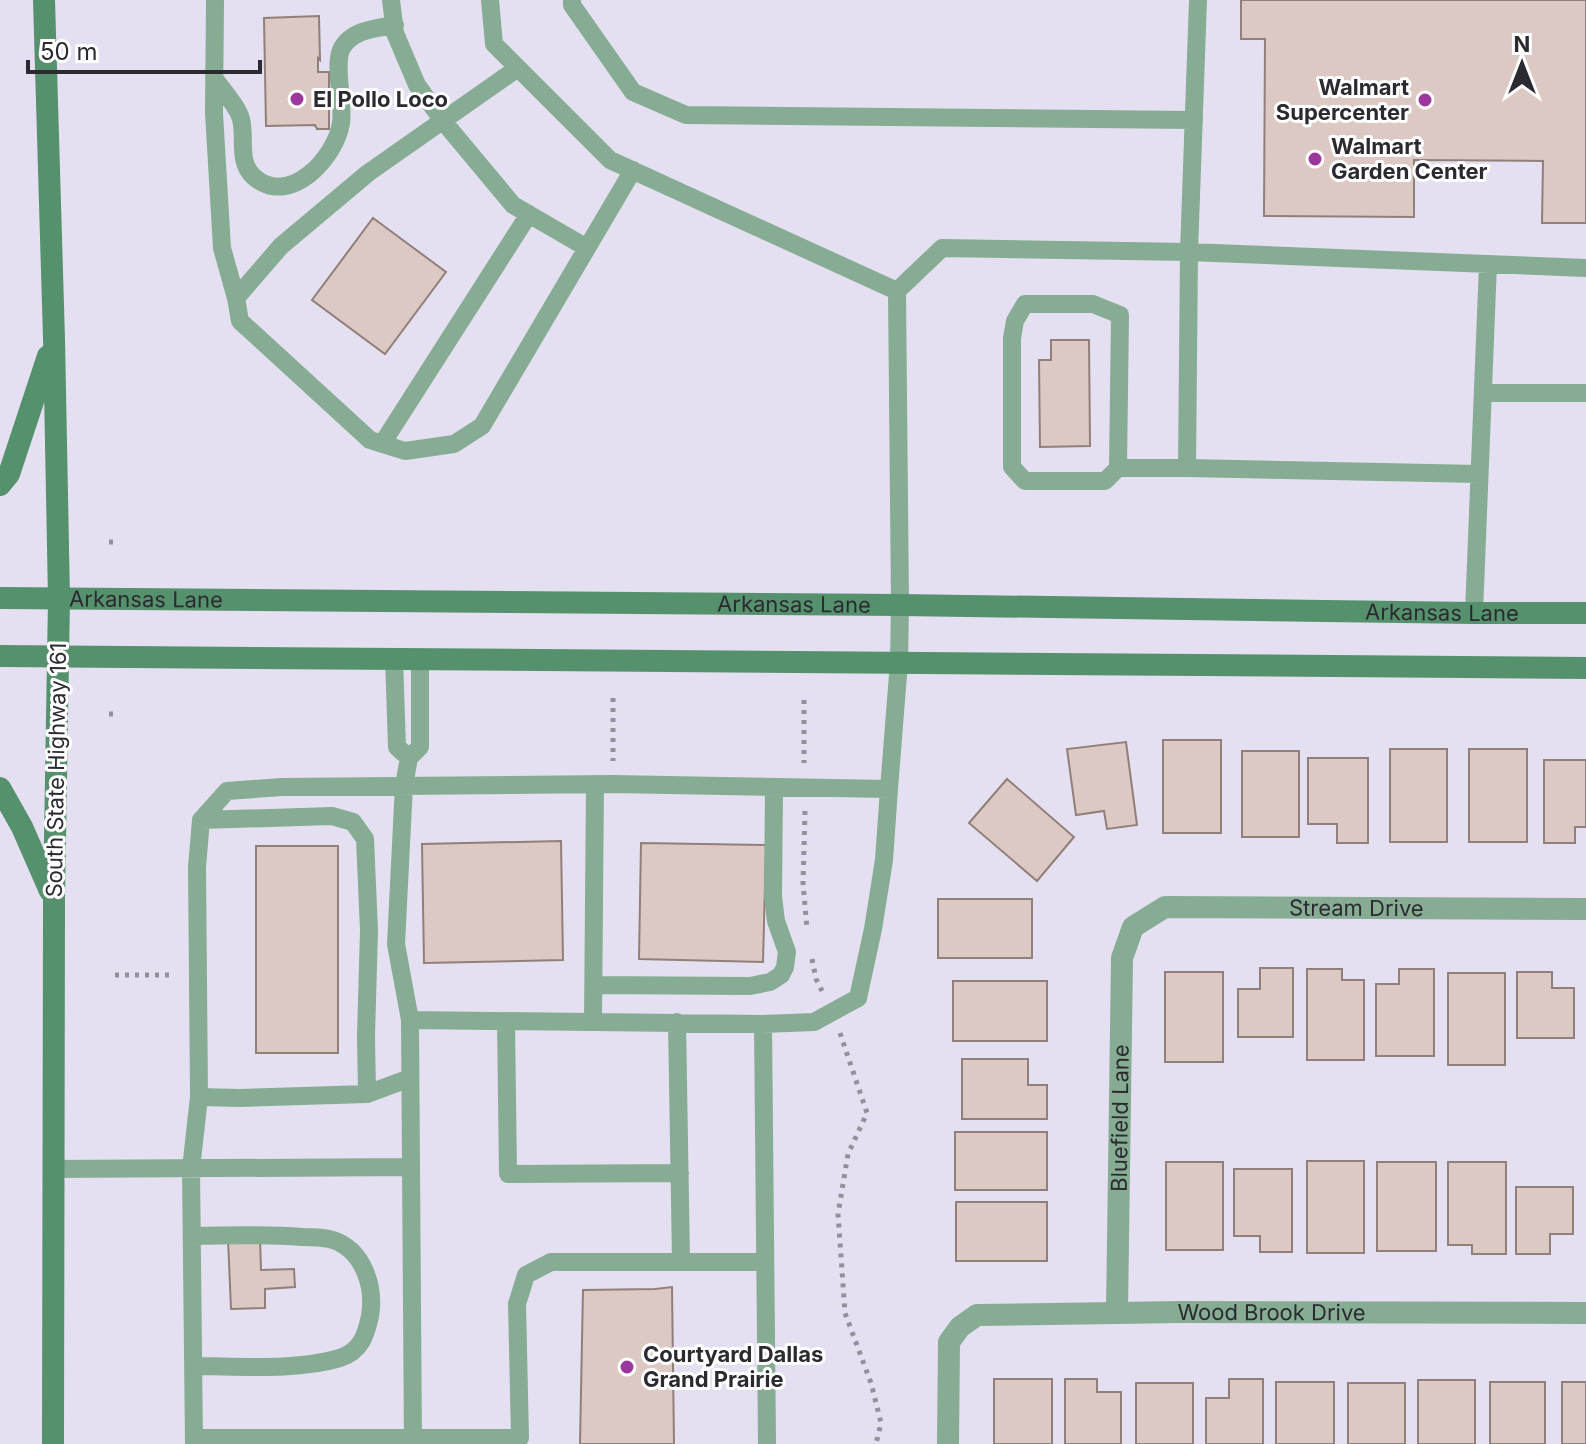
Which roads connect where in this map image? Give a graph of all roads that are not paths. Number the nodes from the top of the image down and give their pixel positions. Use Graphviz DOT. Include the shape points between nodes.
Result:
graph roads {
  1 [pos="44,0"];
  2 [pos="215,0"];
  3 [pos="391,0"];
  4 [pos="490,0"];
  5 [pos="572,0"];
  6 [pos="1198,0"];
  7 [pos="395,25"];
  8 [pos="518,68"];
  9 [pos="214,78"];
  10 [pos="1194,120"];
  11 [pos="443,121"];
  12 [pos="633,170"];
  13 [pos="529,214"];
  14 [pos="587,248"];
  15 [pos="1189,252"];
  16 [pos="1488,264"];
  17 [pos="1586,268"];
  18 [pos="897,291"];
  19 [pos="236,298"];
  20 [pos="54,339"];
  21 [pos="1483,393"];
  22 [pos="1586,393"];
  23 [pos="382,444"];
  24 [pos="1118,468"];
  25 [pos="1187,468"];
  26 [pos="1479,474"];
  27 [pos="0,485"];
  28 [pos="0,598"];
  29 [pos="59,599"];
  30 [pos="900,605"];
  31 [pos="1474,613"];
  32 [pos="1586,613"];
  33 [pos="0,656"];
  34 [pos="57,656"];
  35 [pos="394,658"];
  36 [pos="420,658"];
  37 [pos="899,662"];
  38 [pos="1586,668"];
  39 [pos="409,758"];
  40 [pos="604,784"];
  41 [pos="404,785"];
  42 [pos="774,787"];
  43 [pos="0,788"];
  44 [pos="889,789"];
  45 [pos="201,820"];
  46 [pos="54,899"];
  47 [pos="1586,909"];
  48 [pos="1133,927"];
  49 [pos="594,985"];
  50 [pos="410,1020"];
  51 [pos="506,1021"];
  52 [pos="593,1021"];
  53 [pos="677,1022"];
  54 [pos="763,1024"];
  55 [pos="410,1078"];
  56 [pos="367,1094"];
  57 [pos="199,1097"];
  58 [pos="411,1167"];
  59 [pos="53,1169"];
  60 [pos="191,1169"];
  61 [pos="680,1173"];
  62 [pos="192,1236"];
  63 [pos="681,1261"];
  64 [pos="765,1262"];
  65 [pos="1117,1312"];
  66 [pos="1586,1313"];
  67 [pos="193,1366"];
  68 [pos="194,1441"];
  69 [pos="413,1441"];
  70 [pos="520,1441"];
  71 [pos="53,1444"];
  72 [pos="767,1444"];
  73 [pos="948,1444"];
  1 -- 20 [label="main road, South State Highway 161"];
  2 -- 9 [label="lane"];
  3 -- 7 [label="lane"];
  4 -- 8 [label="lane" via="494,44"];
  5 -- 10 [label="lane" via="633,92 686,115"];
  6 -- 10 [label="lane"];
  7 -- 9 [label="lane" via="367,30 341,51 342,120 337,139 306,178 288,186 271,186 244,162 241,116"];
  7 -- 11 [label="lane" via="417,85"];
  8 -- 11 [label="lane"];
  8 -- 12 [label="lane" via="610,160"];
  9 -- 19 [label="lane" via="222,248"];
  10 -- 15 [label="lane"];
  11 -- 13 [label="lane" via="513,205"];
  11 -- 19 [label="lane" via="368,173 281,246"];
  12 -- 14 [label="lane"];
  12 -- 18 [label="lane"];
  13 -- 14 [label="lane"];
  13 -- 23 [label="lane"];
  14 -- 23 [label="lane" via="482,426 454,444 405,451"];
  15 -- 16 [label="lane"];
  15 -- 18 [label="lane" via="942,248"];
  15 -- 25 [label="lane"];
  16 -- 17 [label="lane"];
  16 -- 21 [label="lane"];
  18 -- 30 [label="lane"];
  19 -- 23 [label="lane" via="240,321 370,440"];
  20 -- 27 [label="main road" via="9,474"];
  20 -- 29 [label="main road, South State Highway 161"];
  21 -- 22 [label="lane"];
  21 -- 26 [label="lane"];
  24 -- 24 [label="lane" via="1120,315 1093,304 1025,304 1012,338 1012,467 1025,481 1105,481"];
  24 -- 25 [label="lane"];
  25 -- 26 [label="lane"];
  26 -- 31 [label="lane"];
  28 -- 29 [label="main road, Arkansas Lane"];
  29 -- 30 [label="main road, Arkansas Lane"];
  29 -- 34 [label="main road, South State Highway 161"];
  30 -- 31 [label="main road, Arkansas Lane"];
  30 -- 37 [label="lane"];
  31 -- 32 [label="main road, Arkansas Lane"];
  33 -- 34 [label="main road"];
  34 -- 35 [label="main road"];
  34 -- 46 [label="main road, South State Highway 161"];
  35 -- 36 [label="main road"];
  35 -- 39 [label="lane" via="397,747"];
  36 -- 37 [label="main road"];
  36 -- 39 [label="lane" via="420,747"];
  37 -- 38 [label="main road"];
  37 -- 44 [label="lane"];
  39 -- 41 [label="lane"];
  40 -- 41 [label="lane"];
  40 -- 42 [label="lane"];
  40 -- 49 [label="lane"];
  41 -- 45 [label="lane" via="227,791"];
  41 -- 50 [label="lane" via="396,944"];
  42 -- 44 [label="lane"];
  42 -- 49 [label="lane" via="773,896 787,952 781,975 750,986"];
  43 -- 46 [label="main road"];
  44 -- 54 [label="lane" via="884,860 858,998 814,1022"];
  45 -- 56 [label="lane" via="332,816 353,822 365,839"];
  45 -- 57 [label="lane"];
  46 -- 59 [label="main road, South State Highway 161"];
  47 -- 48 [label="street, Stream Drive" via="1165,907"];
  48 -- 65 [label="street, Bluefield Lane" via="1122,958"];
  49 -- 52 [label="lane"];
  50 -- 51 [label="lane"];
  50 -- 55 [label="lane"];
  51 -- 52 [label="lane"];
  51 -- 61 [label="lane" via="508,1174"];
  52 -- 53 [label="lane"];
  53 -- 54 [label="lane"];
  53 -- 61 [label="lane"];
  54 -- 64 [label="lane"];
  55 -- 56 [label="lane"];
  55 -- 58 [label="lane"];
  56 -- 57 [label="lane"];
  57 -- 60 [label="lane"];
  58 -- 60 [label="lane"];
  58 -- 69 [label="lane"];
  59 -- 60 [label="lane"];
  59 -- 71 [label="main road, South State Highway 161"];
  60 -- 62 [label="lane"];
  61 -- 63 [label="lane"];
  62 -- 67 [label="lane"];
  62 -- 67 [label="lane" via="331,1239 360,1259 371,1310 356,1350 341,1357 292,1366"];
  63 -- 64 [label="lane"];
  63 -- 70 [label="lane" via="551,1262 526,1275 517,1304"];
  64 -- 72 [label="lane"];
  65 -- 66 [label="street, Wood Brook Drive"];
  65 -- 73 [label="street, Wood Brook Drive" via="977,1315 960,1327 949,1342"];
  67 -- 68 [label="lane"];
  68 -- 69 [label="lane"];
  69 -- 70 [label="lane"];
}
